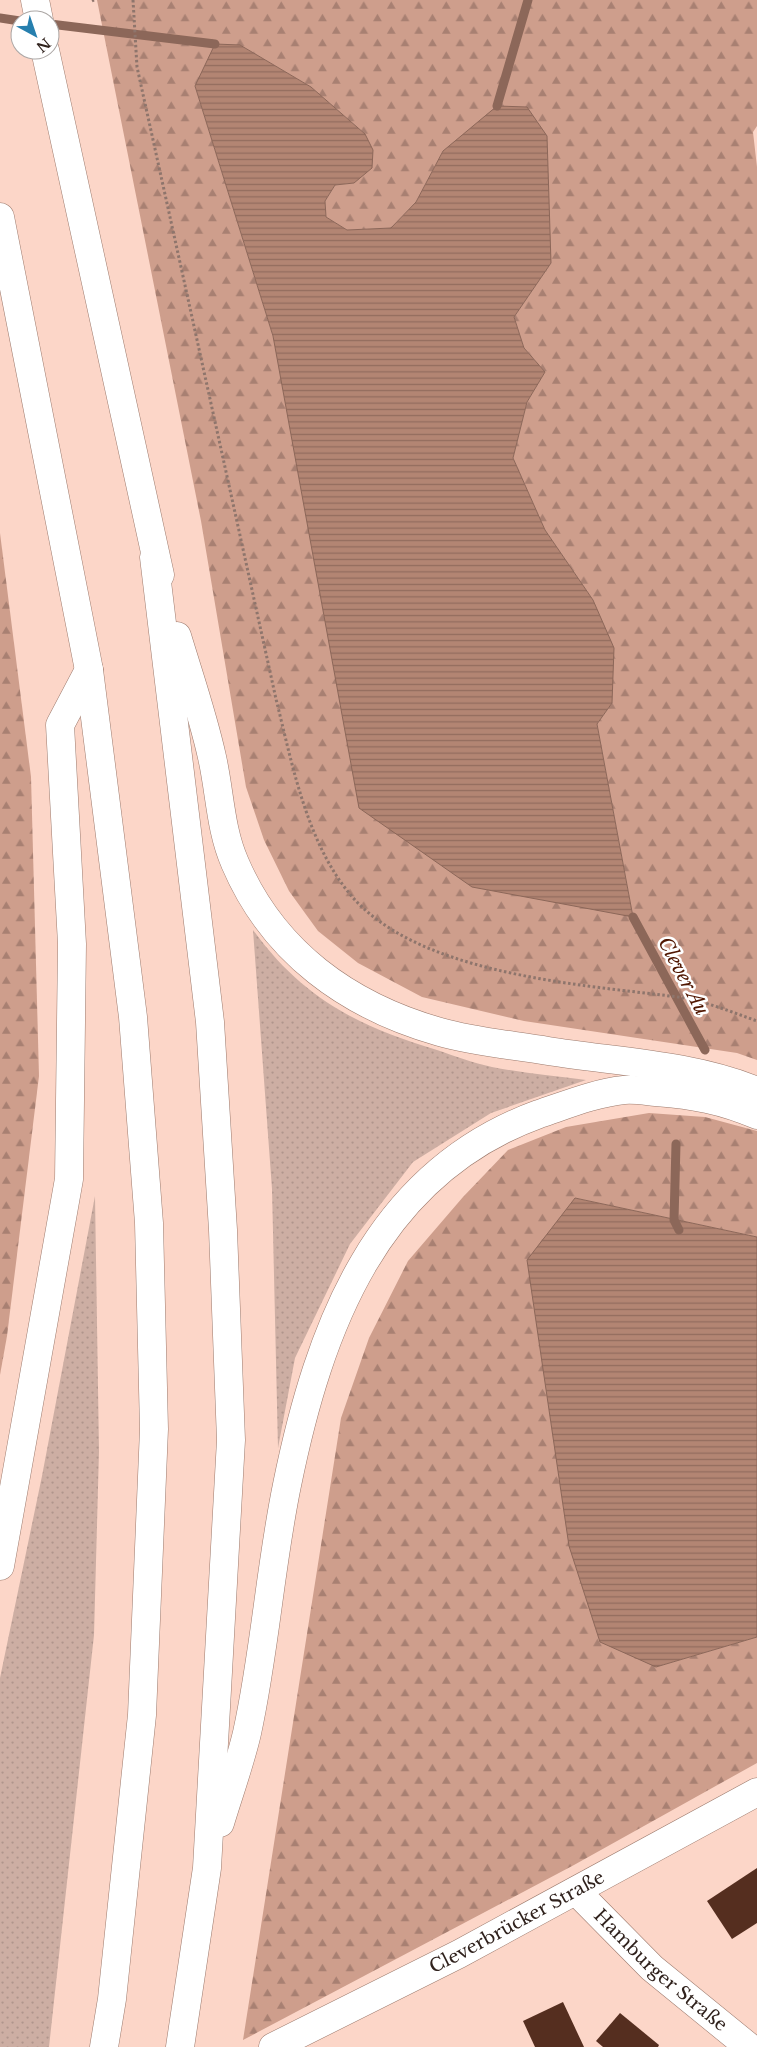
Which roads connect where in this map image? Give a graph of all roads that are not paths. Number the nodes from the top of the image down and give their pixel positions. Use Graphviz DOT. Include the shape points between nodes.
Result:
graph roads {
  1 [pos="47,60"];
  2 [pos="0,217"];
  3 [pos="154,557"];
  4 [pos="89,670"];
  5 [pos="757,1090"];
  6 [pos="757,1115"];
  7 [pos="0,1566"];
  8 [pos="748,1797"];
  9 [pos="207,1868"];
  10 [pos="576,1891"];
  11 [pos="104,2047"];
  12 [pos="180,2047"];
  13 [pos="273,2047"];
  14 [pos="749,2047"];
  1 -- 3 [label="main road"];
  2 -- 4 [label="main road"];
  3 -- 5 [label="main road" via="212,756 224,828 235,863 263,916 297,954 333,985 373,1007 442,1033 689,1071"];
  3 -- 9 [label="main road" via="210,1022 223,1230 231,1440"];
  4 -- 7 [label="main road" via="60,725 72,944 69,1179"];
  4 -- 11 [label="main road" via="133,1016 149,1223 154,1429 142,1715"];
  6 -- 9 [label="main road" via="724,1101 652,1092 625,1090 575,1101 509,1125 450,1161 409,1198 374,1243 346,1295 311,1386 287,1485 247,1733"];
  8 -- 10 [label="main road, Cleverbrücker Straße"];
  9 -- 12 [label="main road"];
  10 -- 13 [label="main road, Cleverbrücker Straße"];
  10 -- 14 [label="main road, Hamburger Straße" via="652,1968"];
}
